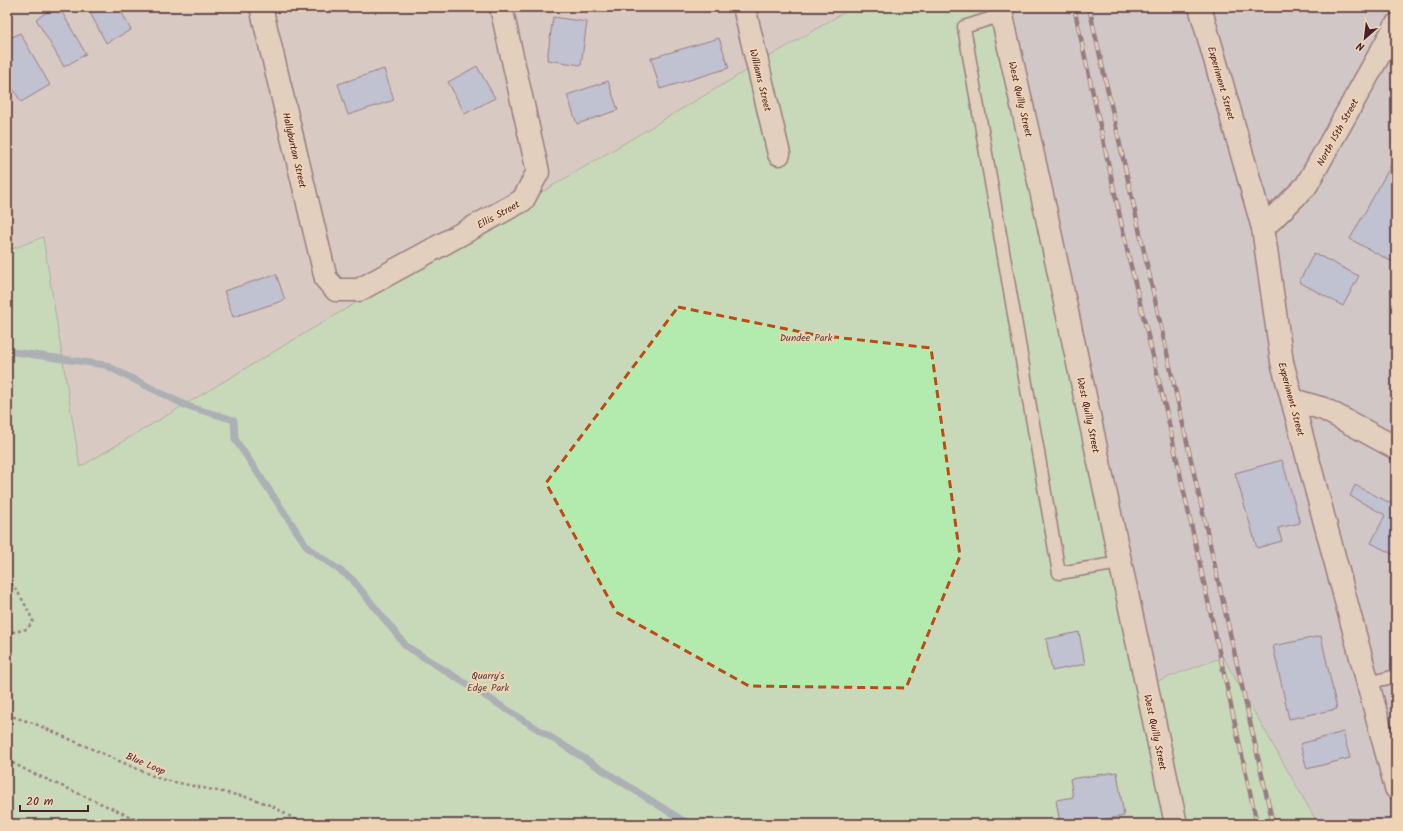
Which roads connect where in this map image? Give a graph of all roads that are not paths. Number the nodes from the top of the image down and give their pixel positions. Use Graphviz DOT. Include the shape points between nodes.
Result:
graph roads {
  1 [pos="261,7"];
  2 [pos="501,7"];
  3 [pos="744,7"];
  4 [pos="1200,7"];
  5 [pos="1001,11"];
  6 [pos="1396,25"];
  7 [pos="779,154"];
  8 [pos="1263,228"];
  9 [pos="336,290"];
  10 [pos="1293,400"];
  11 [pos="1396,448"];
  12 [pos="1120,563"];
  13 [pos="1396,676"];
  14 [pos="1368,683"];
  15 [pos="1393,765"];
  16 [pos="1396,788"];
  17 [pos="1176,824"];
  1 -- 9 [label="street, Hallyburton Street" via="326,278"];
  2 -- 9 [label="street, Ellis Street" via="538,172 523,200 359,290"];
  3 -- 7 [label="street, Williams Street"];
  4 -- 8 [label="street, Experiment Street"];
  5 -- 12 [label="street, West Quilly Street"];
  5 -- 12 [label="lane" via="964,27 1059,573"];
  6 -- 8 [label="street, North 15th Street" via="1306,186"];
  8 -- 10 [label="street, Experiment Street" via="1282,362"];
  10 -- 11 [label="street" via="1324,409"];
  10 -- 14 [label="street, Experiment Street"];
  12 -- 17 [label="street, West Quilly Street"];
  13 -- 14 [label="lane"];
  14 -- 15 [label="street, Experiment Street"];
  15 -- 16 [label="street, Experiment Street"];
}
